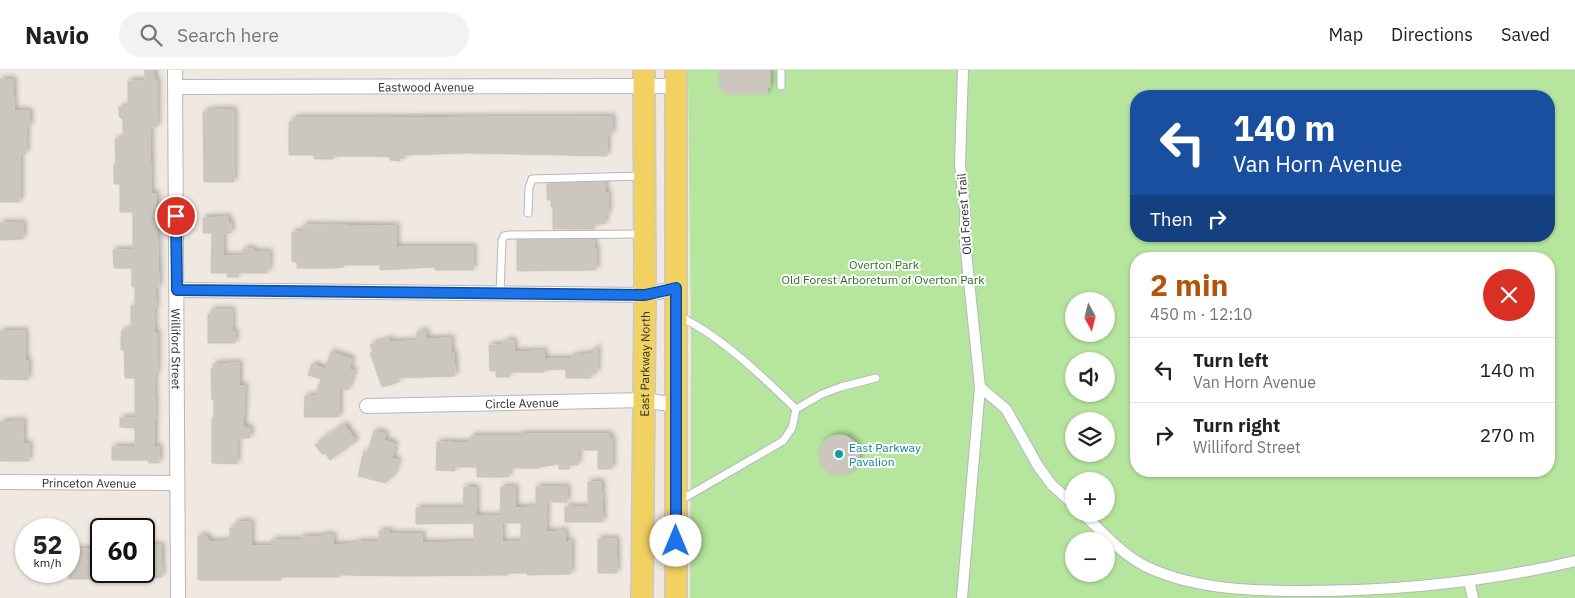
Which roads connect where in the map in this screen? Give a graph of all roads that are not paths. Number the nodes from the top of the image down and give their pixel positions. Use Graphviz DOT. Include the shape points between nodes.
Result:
graph roads {
  1 [pos="175,70"];
  2 [pos="780,70"];
  3 [pos="963,70"];
  4 [pos="644,78"];
  5 [pos="676,78"];
  6 [pos="781,86"];
  7 [pos="175,87"];
  8 [pos="645,176"];
  9 [pos="528,213"];
  10 [pos="645,234"];
  11 [pos="676,288"];
  12 [pos="177,290"];
  13 [pos="500,294"];
  14 [pos="645,295"];
  15 [pos="676,315"];
  16 [pos="876,378"];
  17 [pos="980,387"];
  18 [pos="643,400"];
  19 [pos="676,405"];
  20 [pos="367,406"];
  21 [pos="796,409"];
  22 [pos="0,482"];
  23 [pos="177,483"];
  24 [pos="1065,497"];
  25 [pos="676,503"];
  26 [pos="1092,522"];
  27 [pos="1575,561"];
  28 [pos="1469,581"];
  29 [pos="178,598"];
  30 [pos="642,598"];
  31 [pos="676,598"];
  32 [pos="962,598"];
  33 [pos="1473,598"];
  1 -- 7 [label="street, Williford Street"];
  2 -- 6 [label="lane"];
  3 -- 17 [label="street, Old Forest Trail" via="960,164"];
  4 -- 5 [label="street, Eastwood Avenue"];
  4 -- 7 [label="street, Eastwood Avenue"];
  4 -- 8 [label="main road, East Parkway North"];
  5 -- 11 [label="main road"];
  7 -- 12 [label="street, Williford Street"];
  8 -- 9 [label="lane" via="532,179"];
  8 -- 10 [label="main road, East Parkway North"];
  10 -- 13 [label="lane" via="504,236"];
  10 -- 14 [label="main road, East Parkway North"];
  11 -- 14 [label="street"];
  11 -- 15 [label="main road"];
  12 -- 13 [label="street"];
  12 -- 23 [label="street, Williford Street"];
  13 -- 14 [label="street"];
  14 -- 18 [label="main road, East Parkway North"];
  15 -- 19 [label="main road"];
  15 -- 21 [label="lane" via="689,320 728,348"];
  16 -- 21 [label="lane" via="822,394"];
  17 -- 24 [label="street" via="1006,409 1038,466"];
  17 -- 32 [label="street, Old Forest Trail"];
  18 -- 19 [label="street, Circle Avenue"];
  18 -- 20 [label="street, Circle Avenue"];
  18 -- 30 [label="main road, East Parkway North"];
  19 -- 25 [label="main road"];
  21 -- 25 [label="lane" via="792,428 783,441"];
  22 -- 23 [label="street, Princeton Avenue"];
  23 -- 29 [label="street, Williford Street"];
  25 -- 31 [label="main road"];
  26 -- 28 [label="street" via="1124,552 1146,566 1170,576 1208,585 1258,591 1340,591"];
  27 -- 28 [label="street"];
  28 -- 33 [label="street"];
}
